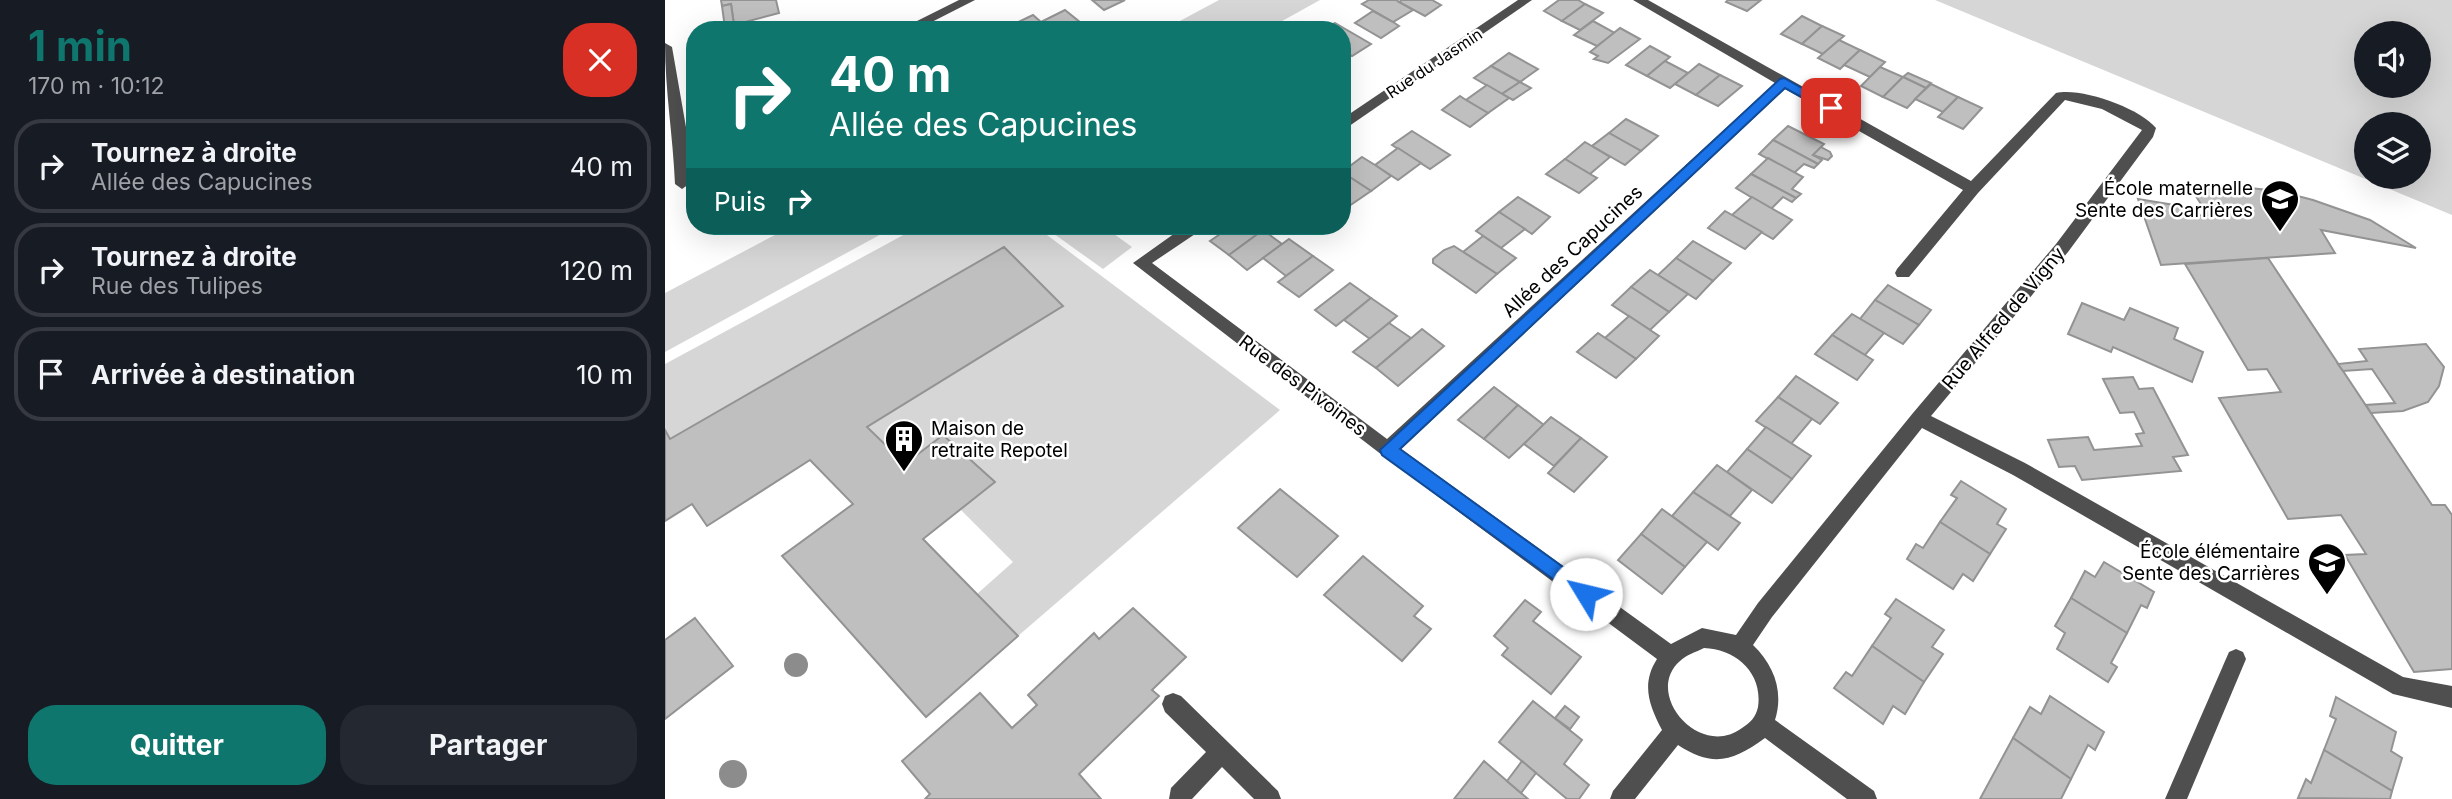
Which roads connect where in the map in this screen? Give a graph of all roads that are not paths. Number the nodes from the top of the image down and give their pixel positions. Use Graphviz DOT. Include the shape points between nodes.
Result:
graph roads {
  1 [pos="969,0"];
  2 [pos="1526,0"];
  3 [pos="1639,0"];
  4 [pos="924,21"];
  5 [pos="665,47"];
  6 [pos="1784,82"];
  7 [pos="1351,120"];
  8 [pos="686,131"];
  9 [pos="680,133"];
  10 [pos="682,184"];
  11 [pos="1972,189"];
  12 [pos="1183,235"];
  13 [pos="1903,273"];
  14 [pos="1919,418"];
  15 [pos="1388,450"];
  16 [pos="1740,647"];
  17 [pos="1669,655"];
  18 [pos="2236,659"];
  19 [pos="2452,697"];
  20 [pos="1173,704"];
  21 [pos="1763,724"];
  22 [pos="1675,731"];
  23 [pos="1221,752"];
  24 [pos="1179,796"];
  25 [pos="1270,799"];
  26 [pos="1621,799"];
  27 [pos="1866,799"];
  28 [pos="2176,799"];
  1 -- 4 [label="street"];
  2 -- 7 [label="street, Rue du Jasmin"];
  3 -- 6 [label="street"];
  5 -- 9 [label="street"];
  6 -- 11 [label="street"];
  6 -- 15 [label="street, Allée des Capucines"];
  8 -- 9 [label="street"];
  9 -- 10 [label="street"];
  11 -- 13 [label="street"];
  11 -- 14 [label="street, Rue Alfred de Vigny" via="2061,96 2078,97 2131,116 2149,128 2062,247"];
  12 -- 15 [label="street, Rue des Pivoines" via="1141,263"];
  14 -- 16 [label="street, Rue Alfred de Vigny"];
  14 -- 19 [label="street" via="2019,469 2400,687"];
  15 -- 17 [label="street, Rue des Pivoines"];
  16 -- 17 [label="street" via="1702,638 1684,643"];
  16 -- 21 [label="street" via="1767,681 1769,703"];
  17 -- 22 [label="street" via="1659,672 1656,692 1662,713"];
  18 -- 28 [label="street"];
  20 -- 23 [label="street"];
  21 -- 22 [label="street" via="1750,739 1713,749 1692,743"];
  21 -- 27 [label="street"];
  22 -- 26 [label="street"];
  23 -- 24 [label="street"];
  23 -- 25 [label="street"];
}
